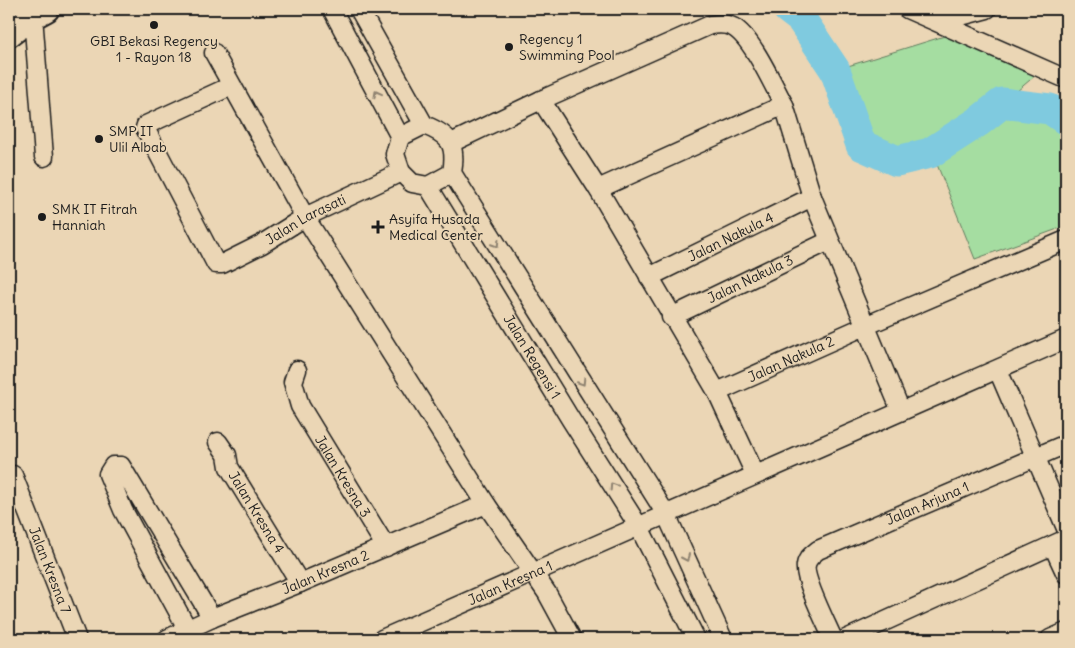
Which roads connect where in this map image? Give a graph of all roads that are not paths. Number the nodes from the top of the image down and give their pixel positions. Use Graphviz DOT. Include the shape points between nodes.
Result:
graph roads {
  1 [pos="332,9"];
  2 [pos="360,9"];
  3 [pos="907,9"];
  4 [pos="987,9"];
  5 [pos="39,12"];
  6 [pos="938,22"];
  7 [pos="9,34"];
  8 [pos="214,53"];
  9 [pos="1062,74"];
  10 [pos="231,86"];
  11 [pos="541,100"];
  12 [pos="784,105"];
  13 [pos="424,125"];
  14 [pos="400,137"];
  15 [pos="451,143"];
  16 [pos="44,157"];
  17 [pos="401,172"];
  18 [pos="452,173"];
  19 [pos="428,186"];
  20 [pos="598,189"];
  21 [pos="812,196"];
  22 [pos="305,217"];
  23 [pos="1066,240"];
  24 [pos="830,241"];
  25 [pos="649,277"];
  26 [pos="671,317"];
  27 [pos="865,326"];
  28 [pos="1066,339"];
  29 [pos="297,370"];
  30 [pos="998,370"];
  31 [pos="717,392"];
  32 [pos="901,411"];
  33 [pos="218,442"];
  34 [pos="1066,444"];
  35 [pos="1035,457"];
  36 [pos="755,474"];
  37 [pos="13,475"];
  38 [pos="486,504"];
  39 [pos="666,514"];
  40 [pos="639,527"];
  41 [pos="1066,528"];
  42 [pos="1060,542"];
  43 [pos="386,547"];
  44 [pos="532,574"];
  45 [pos="1066,574"];
  46 [pos="300,583"];
  47 [pos="212,618"];
  48 [pos="188,630"];
  49 [pos="1066,632"];
  50 [pos="77,639"];
  51 [pos="167,639"];
  52 [pos="382,639"];
  53 [pos="572,639"];
  54 [pos="696,639"];
  55 [pos="723,639"];
  56 [pos="833,639"];
  57 [pos="846,639"];
  58 [pos="1050,639"];
  14 -- 1 [label="street, one-way"];
  2 -- 13 [label="street"];
  3 -- 6 [label="street"];
  4 -- 6 [label="street"];
  5 -- 7 [label="main road"];
  5 -- 16 [label="street"];
  6 -- 9 [label="street"];
  8 -- 10 [label="street"];
  10 -- 22 [label="street"];
  10 -- 22 [label="street, Jalan Larasati" via="145,128 213,259 216,264 222,264"];
  11 -- 12 [label="street" via="697,30 722,24 733,27 752,46"];
  11 -- 15 [label="street"];
  11 -- 20 [label="street"];
  12 -- 20 [label="street"];
  12 -- 21 [label="street"];
  13 -- 14 [label="street"];
  13 -- 15 [label="street" via="440,131"];
  14 -- 17 [label="street" via="395,154"];
  15 -- 18 [label="street" via="455,158"];
  17 -- 19 [label="street" via="412,183"];
  17 -- 22 [label="street, Jalan Larasati"];
  18 -- 19 [label="street"];
  18 -- 39 [label="street, one-way"];
  40 -- 19 [label="street, Jalan Regensi 1, one-way"];
  20 -- 25 [label="street"];
  21 -- 24 [label="street"];
  21 -- 25 [label="street, Jalan Nakula 4"];
  22 -- 38 [label="street"];
  23 -- 27 [label="street, Jalan Nakula 2"];
  24 -- 26 [label="street, Jalan Nakula 3"];
  24 -- 27 [label="street"];
  25 -- 26 [label="street"];
  26 -- 31 [label="street"];
  27 -- 31 [label="street, Jalan Nakula 2"];
  27 -- 32 [label="street"];
  28 -- 30 [label="street, Jalan Kresna 1"];
  29 -- 43 [label="street, Jalan Kresna 3" via="293,382 300,406"];
  30 -- 32 [label="street, Jalan Kresna 1"];
  30 -- 35 [label="street"];
  31 -- 36 [label="street"];
  32 -- 36 [label="street, Jalan Kresna 1"];
  33 -- 46 [label="street, Jalan Kresna 4" via="228,456 229,467"];
  34 -- 35 [label="street, Jalan Arjuna 1"];
  35 -- 41 [label="street"];
  35 -- 56 [label="street, Jalan Arjuna 1" via="818,550 808,560 806,570"];
  36 -- 39 [label="street, Jalan Kresna 1"];
  37 -- 50 [label="street, Jalan Kresna 7"];
  38 -- 43 [label="street, Jalan Kresna 2"];
  38 -- 44 [label="street"];
  39 -- 40 [label="street, Jalan Kresna 1"];
  39 -- 55 [label="street, one-way"];
  40 -- 44 [label="street, Jalan Kresna 1"];
  40 -- 54 [label="street, Jalan Regensi 1"];
  42 -- 45 [label="street"];
  42 -- 57 [label="street"];
  43 -- 46 [label="street, Jalan Kresna 2"];
  44 -- 52 [label="street, Jalan Kresna 1"];
  44 -- 53 [label="street" via="547,593"];
  46 -- 47 [label="street, Jalan Kresna 2"];
  47 -- 48 [label="street, Jalan Kresna 2"];
  47 -- 48 [label="street" via="121,466 113,466 108,474 123,510"];
  48 -- 51 [label="street, Jalan Kresna 2"];
  49 -- 58 [label="street"];
}
